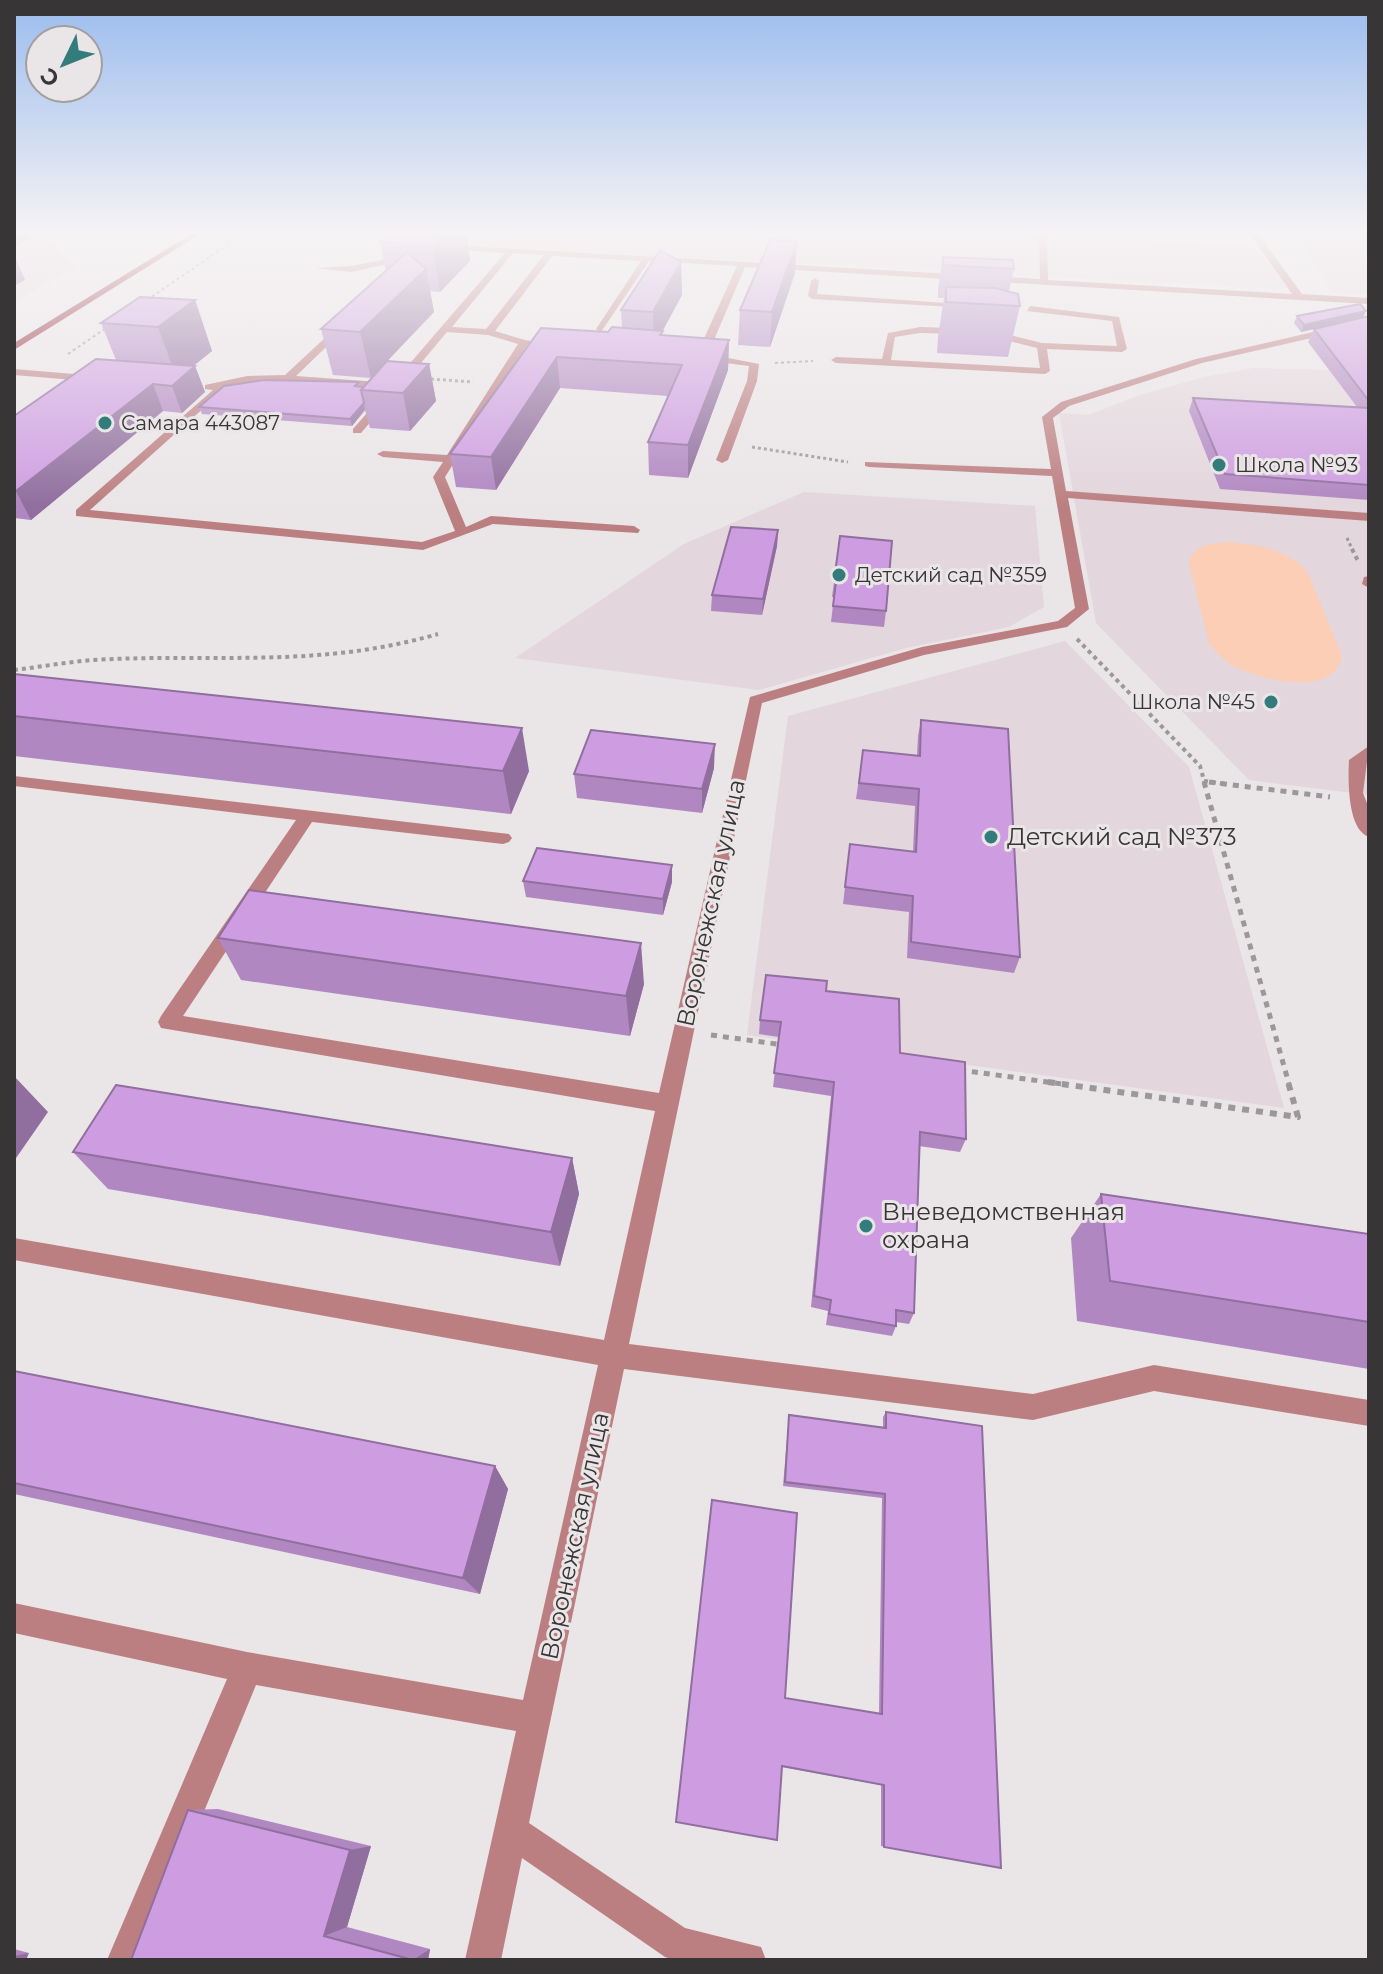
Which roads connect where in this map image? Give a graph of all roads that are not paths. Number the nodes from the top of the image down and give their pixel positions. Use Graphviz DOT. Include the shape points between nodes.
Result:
graph roads {
  1 [pos="52,323"];
  2 [pos="450,323"];
  3 [pos="496,323"];
  4 [pos="605,323"];
  5 [pos="717,323"];
  6 [pos="985,323"];
  7 [pos="1117,323"];
  8 [pos="1364,323"];
  9 [pos="343,326"];
  10 [pos="445,329"];
  11 [pos="601,329"];
  12 [pos="489,332"];
  13 [pos="985,332"];
  14 [pos="524,343"];
  15 [pos="1042,346"];
  16 [pos="14,347"];
  17 [pos="575,347"];
  18 [pos="688,355"];
  19 [pos="702,357"];
  20 [pos="836,360"];
  21 [pos="886,362"];
  22 [pos="14,372"];
  23 [pos="288,378"];
  24 [pos="115,380"];
  25 [pos="400,382"];
  26 [pos="190,385"];
  27 [pos="221,388"];
  28 [pos="357,431"];
  29 [pos="383,454"];
  30 [pos="450,459"];
  31 [pos="722,460"];
  32 [pos="869,464"];
  33 [pos="1057,473"];
  34 [pos="1061,494"];
  35 [pos="1369,517"];
  36 [pos="634,530"];
  37 [pos="462,533"];
  38 [pos="1369,751"];
  39 [pos="14,781"];
  40 [pos="307,816"];
  41 [pos="1369,831"];
  42 [pos="503,838"];
  43 [pos="667,1104"];
  44 [pos="14,1249"];
  45 [pos="615,1355"];
  46 [pos="1369,1413"];
  47 [pos="14,1618"];
  48 [pos="247,1668"];
  49 [pos="536,1718"];
  50 [pos="511,1830"];
  51 [pos="125,1960"];
  52 [pos="483,1960"];
  53 [pos="748,1960"];
  1 -- 16 [label="main road"];
  2 -- 10 [label="street"];
  3 -- 12 [label="street"];
  4 -- 11 [label="street"];
  5 -- 19 [label="street"];
  6 -- 13 [label="street"];
  7 -- 15 [label="street" via="1122,349"];
  8 -- 33 [label="street" via="1199,361 1065,404 1047,417"];
  9 -- 23 [label="street"];
  10 -- 12 [label="street"];
  10 -- 25 [label="street"];
  12 -- 14 [label="street"];
  13 -- 15 [label="street"];
  13 -- 21 [label="street" via="920,330 891,335"];
  14 -- 17 [label="street"];
  14 -- 30 [label="street"];
  15 -- 21 [label="street" via="1045,371"];
  18 -- 19 [label="street"];
  19 -- 31 [label="street" via="754,364"];
  20 -- 21 [label="street"];
  22 -- 24 [label="street"];
  23 -- 25 [label="street"];
  23 -- 27 [label="street" via="247,379"];
  25 -- 28 [label="street"];
  26 -- 27 [label="street"];
  27 -- 37 [label="street" via="80,513 423,546"];
  29 -- 30 [label="street"];
  30 -- 37 [label="street" via="439,477"];
  32 -- 33 [label="street"];
  33 -- 34 [label="street"];
  34 -- 35 [label="street"];
  34 -- 43 [label="street, Воронежская улица" via="1082,609 1062,624 922,651 755,700"];
  36 -- 37 [label="street" via="491,520"];
  38 -- 41 [label="street" via="1357,760 1355,793"];
  39 -- 40 [label="street"];
  40 -- 42 [label="street"];
  40 -- 43 [label="street" via="168,1022"];
  43 -- 45 [label="street, Воронежская улица"];
  44 -- 45 [label="street"];
  45 -- 46 [label="street" via="1033,1407 1154,1378"];
  45 -- 49 [label="street, Воронежская улица"];
  47 -- 48 [label="street"];
  48 -- 49 [label="street"];
  48 -- 51 [label="street"];
  49 -- 50 [label="street, Воронежская улица"];
  50 -- 52 [label="street, Воронежская улица"];
  50 -- 53 [label="street" via="678,1944"];
}
